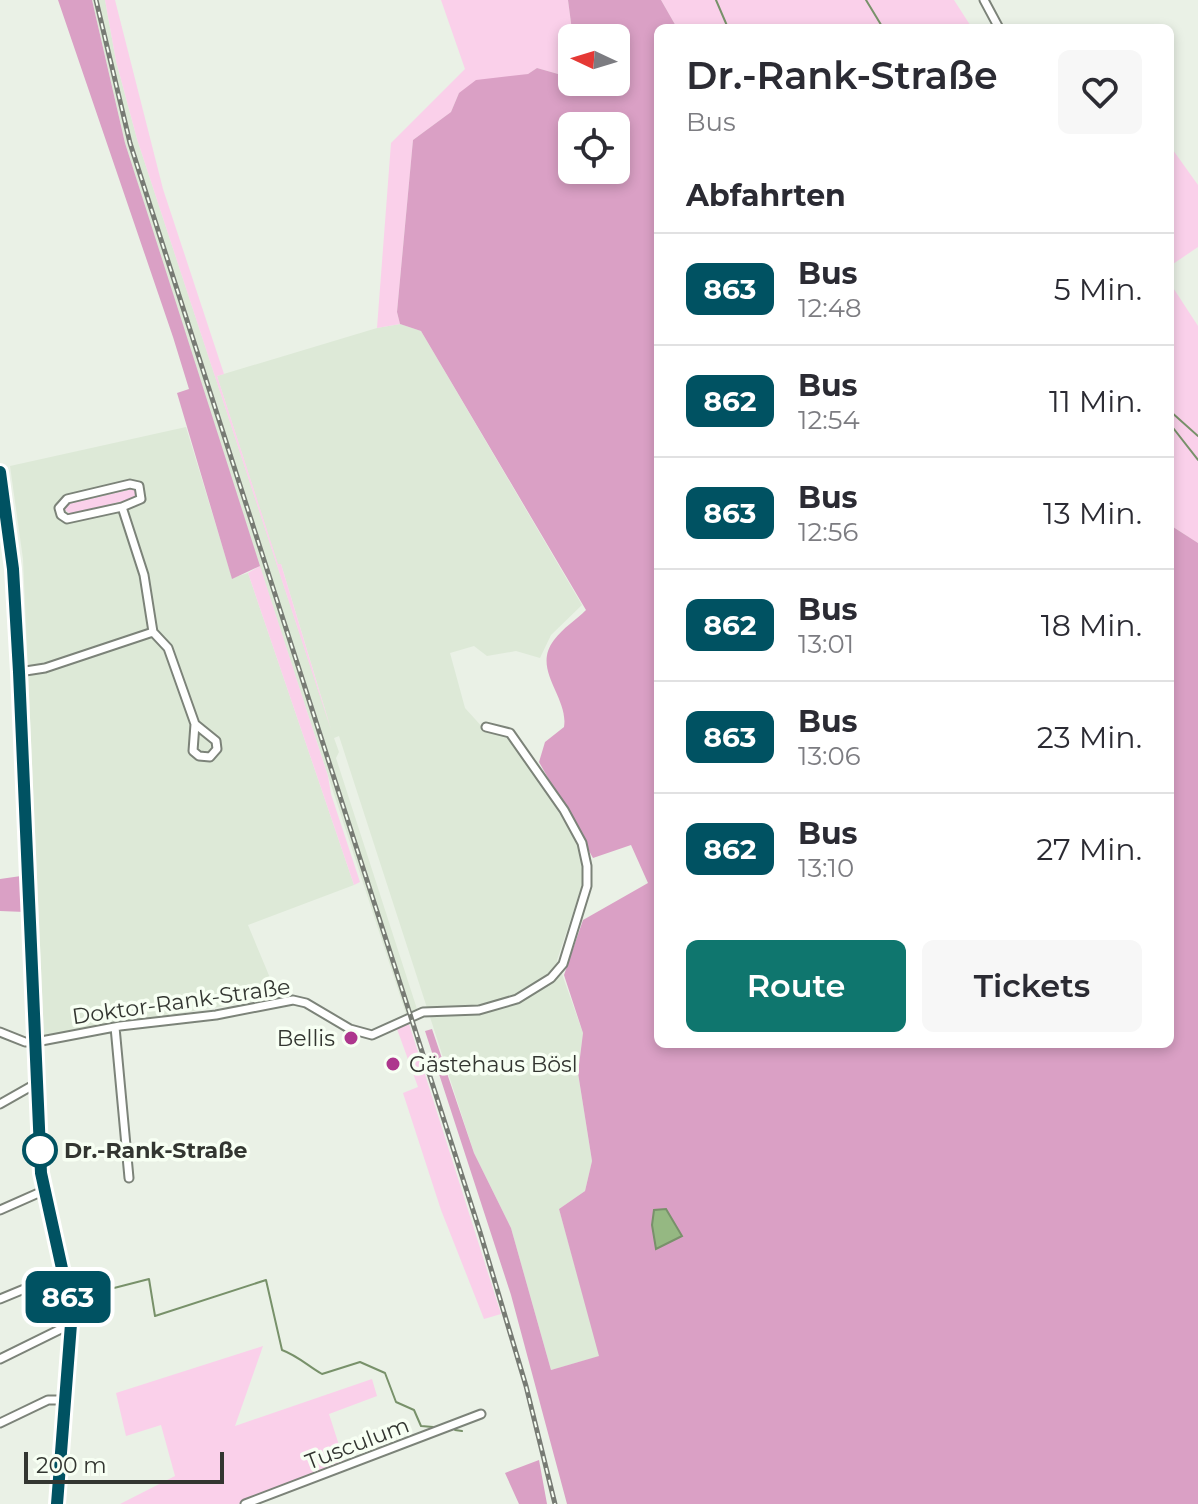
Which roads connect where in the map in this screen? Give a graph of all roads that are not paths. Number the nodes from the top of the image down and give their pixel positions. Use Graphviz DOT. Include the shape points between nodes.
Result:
graph roads {
  1 [pos="984,0"];
  2 [pos="997,24"];
  3 [pos="0,471"];
  4 [pos="122,507"];
  5 [pos="153,632"];
  6 [pos="19,672"];
  7 [pos="195,724"];
  8 [pos="486,727"];
  9 [pos="115,1027"];
  10 [pos="0,1032"];
  11 [pos="36,1042"];
  12 [pos="37,1083"];
  13 [pos="0,1104"];
  14 [pos="129,1178"];
  15 [pos="43,1191"];
  16 [pos="0,1210"];
  17 [pos="63,1273"];
  18 [pos="0,1299"];
  19 [pos="71,1324"];
  20 [pos="0,1359"];
  21 [pos="63,1400"];
  22 [pos="481,1414"];
  23 [pos="0,1423"];
  24 [pos="57,1504"];
  25 [pos="245,1504"];
  1 -- 2 [label="street"];
  3 -- 6 [label="street"];
  4 -- 4 [label="street" via="141,499 139,486 67,499 59,508 67,519"];
  4 -- 5 [label="street" via="144,575"];
  5 -- 6 [label="street"];
  5 -- 7 [label="street" via="168,648"];
  6 -- 11 [label="street"];
  7 -- 7 [label="street" via="193,751 210,757 216,741"];
  8 -- 9 [label="street, Doktor-Rank-Straße" via="510,733 582,843 587,886 563,964 551,978 490,1008 434,1010 378,1033 362,1034 293,1000"];
  9 -- 11 [label="street, Doktor-Rank-Straße"];
  9 -- 14 [label="street"];
  10 -- 11 [label="street"];
  11 -- 12 [label="street"];
  12 -- 13 [label="street"];
  12 -- 15 [label="street"];
  15 -- 16 [label="street"];
  15 -- 17 [label="street"];
  17 -- 18 [label="street"];
  17 -- 19 [label="street"];
  19 -- 20 [label="street"];
  19 -- 21 [label="street"];
  21 -- 23 [label="street" via="48,1400"];
  21 -- 24 [label="street"];
  22 -- 25 [label="street, Tusculum"];
}
